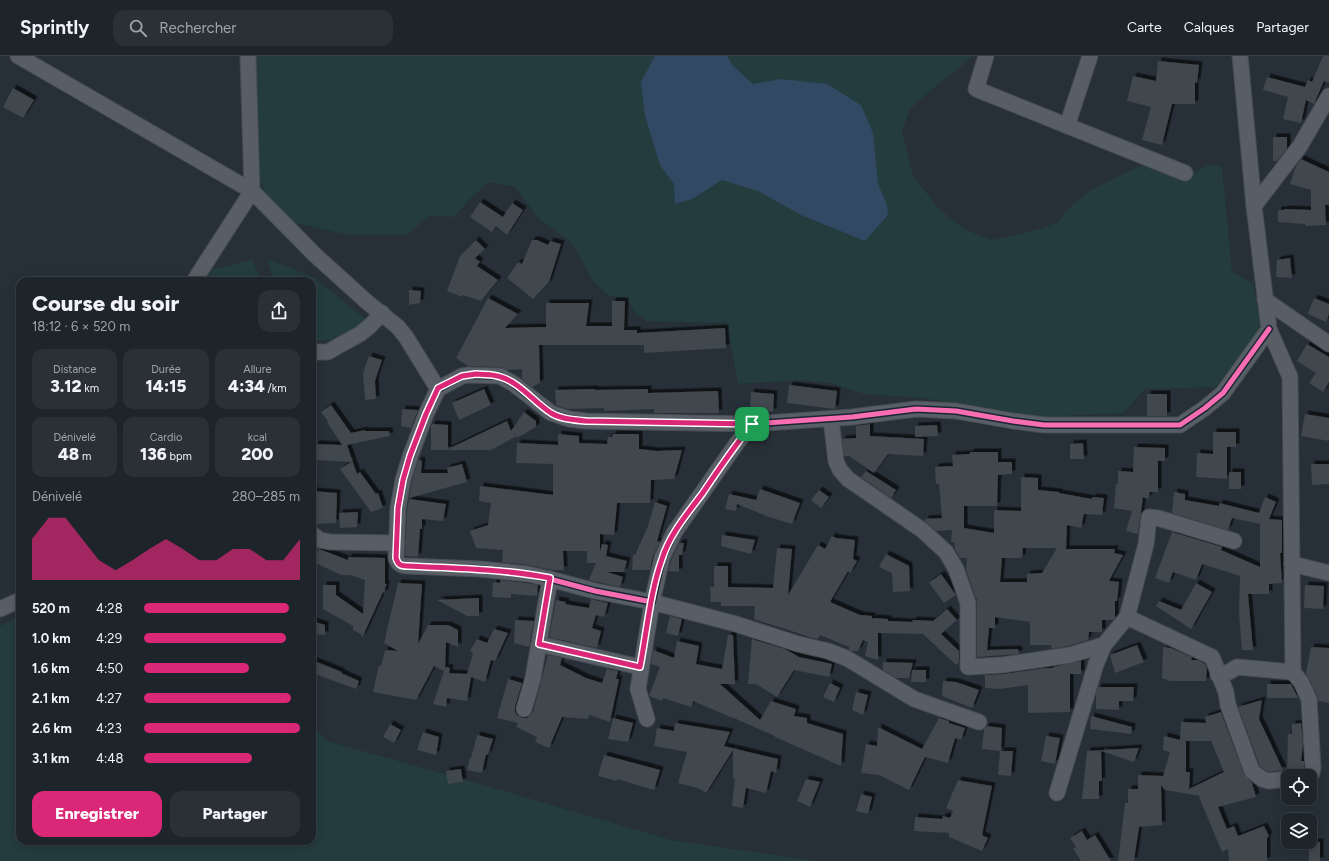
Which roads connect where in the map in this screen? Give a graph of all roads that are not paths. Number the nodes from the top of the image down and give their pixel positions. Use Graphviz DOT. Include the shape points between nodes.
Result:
graph roads {
  1 [pos="18,56"];
  2 [pos="248,56"];
  3 [pos="986,56"];
  4 [pos="1090,56"];
  5 [pos="1240,56"];
  6 [pos="1329,96"];
  7 [pos="1067,126"];
  8 [pos="1185,173"];
  9 [pos="252,191"];
  10 [pos="1254,206"];
  11 [pos="197,277"];
  12 [pos="1265,300"];
  13 [pos="382,313"];
  14 [pos="1269,329"];
  15 [pos="1329,344"];
  16 [pos="316,352"];
  17 [pos="438,388"];
  18 [pos="831,419"];
  19 [pos="752,424"];
  20 [pos="316,537"];
  21 [pos="1234,541"];
  22 [pos="397,543"];
  23 [pos="1292,564"];
  24 [pos="1329,573"];
  25 [pos="550,578"];
  26 [pos="16,602"];
  27 [pos="652,602"];
  28 [pos="0,609"];
  29 [pos="1127,617"];
  30 [pos="539,644"];
  31 [pos="1104,645"];
  32 [pos="640,667"];
  33 [pos="1293,672"];
  34 [pos="1218,675"];
  35 [pos="524,709"];
  36 [pos="647,718"];
  37 [pos="979,722"];
  38 [pos="1313,769"];
  39 [pos="1281,780"];
  40 [pos="1057,793"];
  1 -- 9 [label="street"];
  2 -- 9 [label="street"];
  3 -- 7 [label="street" via="976,89"];
  4 -- 7 [label="street"];
  5 -- 10 [label="street"];
  6 -- 10 [label="street" via="1300,146"];
  7 -- 8 [label="street"];
  9 -- 11 [label="street"];
  9 -- 13 [label="street" via="316,255"];
  10 -- 12 [label="street"];
  12 -- 14 [label="street"];
  12 -- 15 [label="street"];
  13 -- 16 [label="street" via="360,334 328,352"];
  13 -- 17 [label="street" via="406,337"];
  14 -- 18 [label="street" via="1223,393 1180,425 1044,425 956,411 916,409"];
  14 -- 23 [label="street" via="1290,377"];
  17 -- 19 [label="street" via="462,376 500,376 551,413 569,419"];
  17 -- 22 [label="street" via="403,480 398,508"];
  18 -- 19 [label="street"];
  18 -- 31 [label="street" via="836,461 840,470 848,479 922,530 946,552 956,569 968,603 968,667 1003,665 1070,655"];
  19 -- 27 [label="street" via="674,533 662,558"];
  20 -- 22 [label="street" via="330,542"];
  21 -- 29 [label="street" via="1149,517 1146,544"];
  22 -- 25 [label="street" via="396,558 402,566 480,569"];
  23 -- 24 [label="street"];
  23 -- 33 [label="street"];
  25 -- 27 [label="street" via="596,591"];
  25 -- 30 [label="street"];
  26 -- 28 [label="street"];
  27 -- 32 [label="street"];
  27 -- 37 [label="street" via="828,651 852,662 914,699"];
  29 -- 31 [label="street"];
  29 -- 34 [label="street" via="1212,657"];
  30 -- 32 [label="street"];
  30 -- 35 [label="street"];
  31 -- 40 [label="street" via="1090,682"];
  32 -- 36 [label="street" via="638,689"];
  33 -- 34 [label="street" via="1237,667"];
  33 -- 38 [label="street" via="1309,699"];
  34 -- 39 [label="street" via="1252,771 1262,779"];
}
